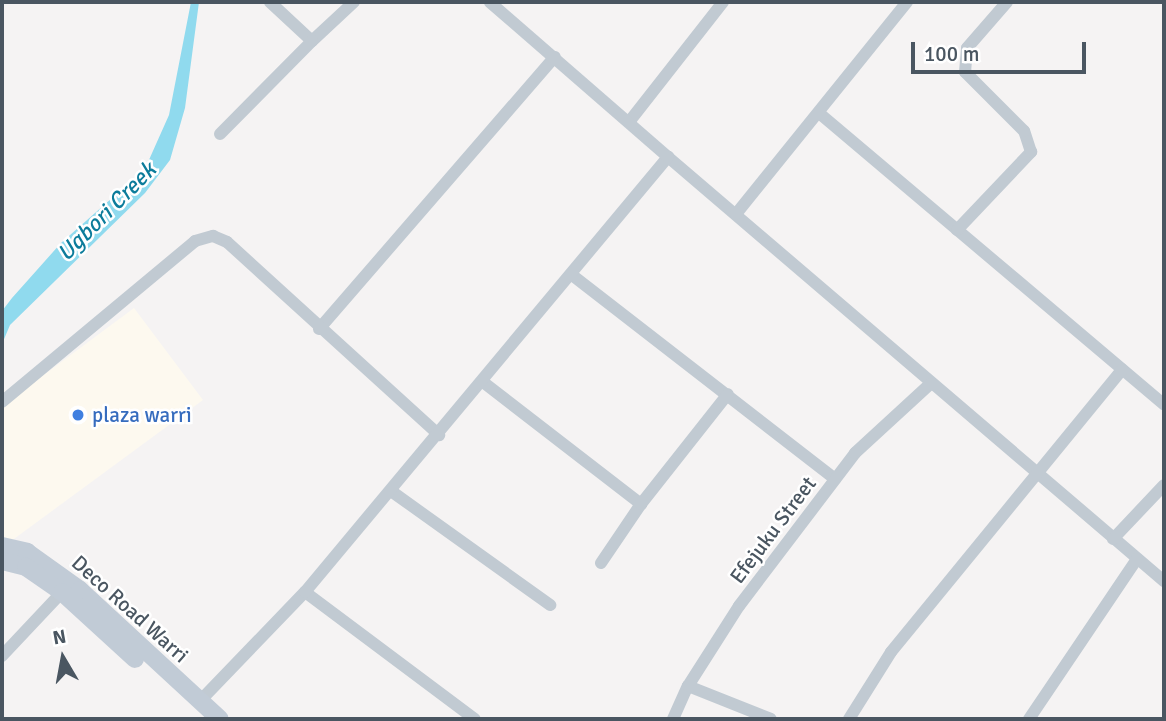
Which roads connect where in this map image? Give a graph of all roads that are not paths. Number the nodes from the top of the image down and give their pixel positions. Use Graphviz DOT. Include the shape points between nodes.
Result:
graph roads {
  1 [pos="270,2"];
  2 [pos="355,2"];
  3 [pos="490,2"];
  4 [pos="723,2"];
  5 [pos="907,2"];
  6 [pos="1007,2"];
  7 [pos="312,41"];
  8 [pos="555,57"];
  9 [pos="819,113"];
  10 [pos="629,122"];
  11 [pos="220,134"];
  12 [pos="668,157"];
  13 [pos="736,214"];
  14 [pos="957,230"];
  15 [pos="572,275"];
  16 [pos="319,330"];
  17 [pos="1122,370"];
  18 [pos="483,382"];
  19 [pos="930,384"];
  20 [pos="727,394"];
  21 [pos="2,402"];
  22 [pos="1164,405"];
  23 [pos="439,435"];
  24 [pos="1037,474"];
  25 [pos="835,479"];
  26 [pos="1164,485"];
  27 [pos="391,491"];
  28 [pos="641,504"];
  29 [pos="1113,539"];
  30 [pos="2,545"];
  31 [pos="1137,559"];
  32 [pos="2,561"];
  33 [pos="601,563"];
  34 [pos="1164,581"];
  35 [pos="62,592"];
  36 [pos="305,592"];
  37 [pos="550,605"];
  38 [pos="2,656"];
  39 [pos="688,686"];
  40 [pos="200,711"];
  41 [pos="220,719"];
  42 [pos="474,719"];
  43 [pos="673,719"];
  44 [pos="771,719"];
  45 [pos="849,719"];
  46 [pos="1029,719"];
  1 -- 7 [label="street"];
  2 -- 7 [label="street"];
  3 -- 8 [label="street"];
  4 -- 10 [label="street"];
  5 -- 9 [label="street"];
  6 -- 14 [label="street" via="967,48 965,72 1024,131 1031,152"];
  7 -- 11 [label="street"];
  8 -- 10 [label="street"];
  8 -- 16 [label="street"];
  9 -- 13 [label="street"];
  9 -- 14 [label="street"];
  10 -- 12 [label="street"];
  12 -- 13 [label="street"];
  12 -- 15 [label="street"];
  13 -- 19 [label="street"];
  14 -- 17 [label="street"];
  15 -- 18 [label="street"];
  15 -- 20 [label="street"];
  16 -- 21 [label="street" via="228,242 202,237"];
  16 -- 23 [label="street"];
  17 -- 22 [label="street"];
  17 -- 24 [label="street"];
  18 -- 23 [label="street"];
  18 -- 28 [label="street"];
  19 -- 24 [label="street"];
  19 -- 25 [label="street, Efejuku Street" via="855,453"];
  20 -- 25 [label="street"];
  20 -- 28 [label="street"];
  23 -- 27 [label="street"];
  24 -- 29 [label="street"];
  24 -- 45 [label="street" via="891,652"];
  25 -- 39 [label="street, Efejuku Street" via="739,606"];
  26 -- 29 [label="street"];
  27 -- 36 [label="street"];
  27 -- 37 [label="street"];
  28 -- 33 [label="street"];
  29 -- 31 [label="street"];
  30 -- 40 [label="main road, Deco Road Warri" via="27,552 80,590"];
  31 -- 34 [label="street"];
  31 -- 46 [label="street"];
  32 -- 35 [label="main road, Deco Road Warri" via="26,568"];
  35 -- 38 [label="street"];
  35 -- 40 [label="main road, Deco Road Warri"];
  36 -- 40 [label="street"];
  36 -- 42 [label="street"];
  39 -- 43 [label="street, Efejuku Street"];
  39 -- 44 [label="street"];
  40 -- 41 [label="main road, Deco Road Warri"];
}
